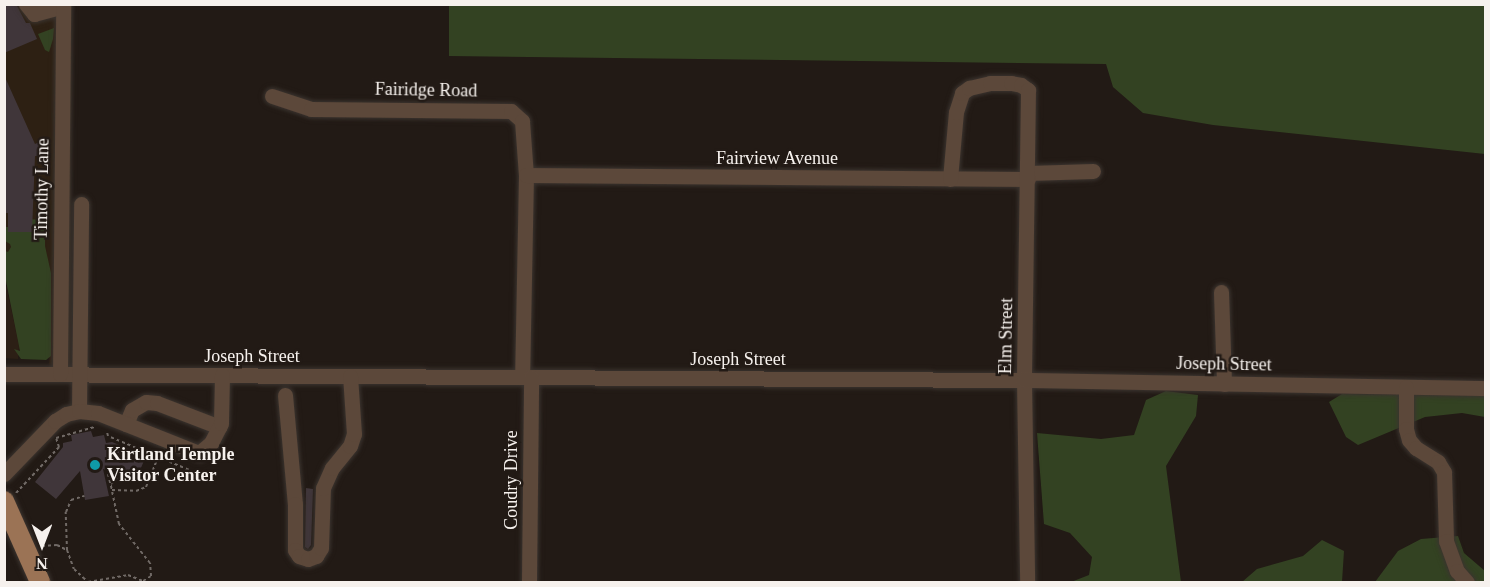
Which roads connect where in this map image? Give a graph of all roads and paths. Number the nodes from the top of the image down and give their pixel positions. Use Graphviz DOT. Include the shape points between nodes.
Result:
graph roads {
  1 [pos="26,4"];
  2 [pos="63,5"];
  3 [pos="272,96"];
  4 [pos="1093,171"];
  5 [pos="526,175"];
  6 [pos="1028,176"];
  7 [pos="950,179"];
  8 [pos="81,204"];
  9 [pos="1221,292"];
  10 [pos="4,374"];
  11 [pos="60,374"];
  12 [pos="77,374"];
  13 [pos="222,375"];
  14 [pos="274,375"];
  15 [pos="293,375"];
  16 [pos="351,376"];
  17 [pos="526,377"];
  18 [pos="1024,380"];
  19 [pos="1224,384"];
  20 [pos="1406,387"];
  21 [pos="1478,388"];
  22 [pos="285,395"];
  23 [pos="79,411"];
  24 [pos="221,421"];
  25 [pos="126,424"];
  26 [pos="98,427"];
  27 [pos="106,427"];
  28 [pos="158,457"];
  29 [pos="4,474"];
  30 [pos="108,474"];
  31 [pos="120,476"];
  32 [pos="204,476"];
  33 [pos="111,484"];
  34 [pos="112,490"];
  35 [pos="84,496"];
  36 [pos="10,497"];
  37 [pos="9,524"];
  38 [pos="39,546"];
  39 [pos="67,550"];
  40 [pos="148,580"];
  41 [pos="40,582"];
  42 [pos="153,582"];
  43 [pos="530,582"];
  44 [pos="1027,582"];
  45 [pos="1467,582"];
  1 -- 2 [label="street" via="34,15"];
  2 -- 11 [label="street, Timothy Lane"];
  3 -- 5 [label="street, Fairidge Road" via="311,109 511,111 522,121"];
  4 -- 6 [label="street, Fairview Avenue"];
  5 -- 7 [label="street, Fairview Avenue"];
  5 -- 17 [label="street, Coudry Drive"];
  6 -- 7 [label="street, Fairview Avenue"];
  6 -- 7 [label="street, Elm Street" via="1028,90 1011,83 990,83 962,93 956,112"];
  6 -- 18 [label="street, Elm Street"];
  8 -- 12 [label="street"];
  9 -- 19 [label="street"];
  10 -- 11 [label="street, Joseph Street"];
  11 -- 12 [label="street, Joseph Street"];
  12 -- 13 [label="street, Joseph Street"];
  12 -- 23 [label="street"];
  13 -- 14 [label="street, Joseph Street"];
  13 -- 24 [label="street"];
  14 -- 15 [label="street, Joseph Street"];
  14 -- 22 [label="street" via="277,389"];
  15 -- 16 [label="street, Joseph Street"];
  15 -- 22 [label="street" via="293,388"];
  16 -- 17 [label="street, Joseph Street"];
  16 -- 22 [label="street" via="354,434 323,488 321,548 308,559 295,550"];
  17 -- 18 [label="street, Joseph Street"];
  17 -- 43 [label="street, Coudry Drive"];
  18 -- 19 [label="street, Joseph Street"];
  18 -- 44 [label="street, Elm Street"];
  19 -- 20 [label="street, Joseph Street"];
  20 -- 21 [label="street, Joseph Street"];
  20 -- 45 [label="street" via="1409,440 1438,462 1444,472 1446,541 1457,571"];
  23 -- 25 [label="street" via="98,413"];
  23 -- 29 [label="street" via="55,422"];
  24 -- 25 [label="street" via="146,402 132,410"];
  24 -- 25 [label="street" via="211,443 199,453"];
  26 -- 36 [label="path" via="56,438 59,447"];
  27 -- 28 [label="path" via="108,436"];
  28 -- 32 [label="path"];
  28 -- 34 [label="path" via="146,487 136,491"];
  30 -- 33 [label="path"];
  31 -- 33 [label="path"];
  33 -- 34 [label="path"];
  34 -- 40 [label="path" via="123,531 150,563"];
  35 -- 39 [label="path" via="71,500 66,512"];
  36 -- 37 [label="main road"];
  37 -- 41 [label="main road"];
  38 -- 39 [label="path" via="57,545"];
  39 -- 40 [label="path" via="74,569 88,582 128,576"];
  40 -- 42 [label="path"];
}
